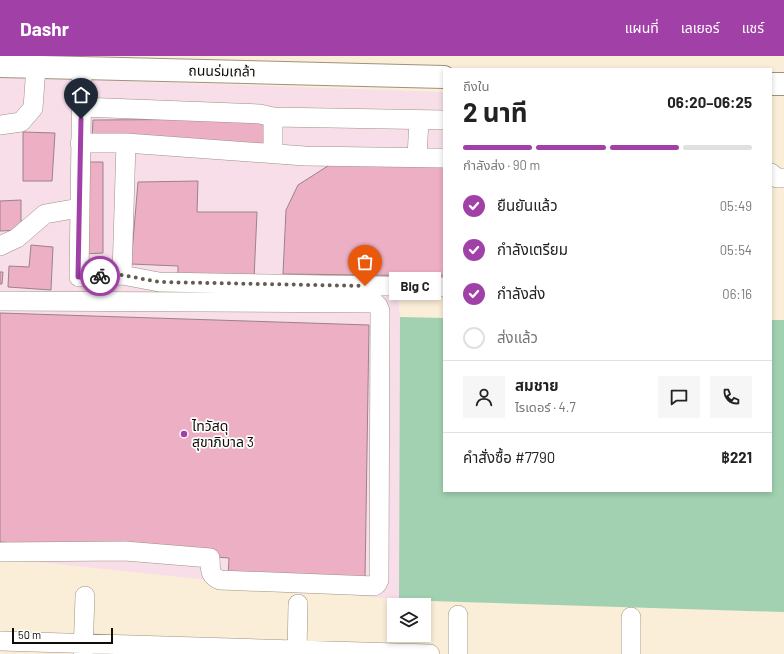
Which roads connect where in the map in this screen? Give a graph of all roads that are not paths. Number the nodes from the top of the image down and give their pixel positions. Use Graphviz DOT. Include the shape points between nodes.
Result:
graph roads {
  1 [pos="0,66"];
  2 [pos="36,66"];
  3 [pos="82,68"];
  4 [pos="443,77"];
  5 [pos="772,84"];
  6 [pos="784,84"];
  7 [pos="81,107"];
  8 [pos="273,117"];
  9 [pos="419,120"];
  10 [pos="443,120"];
  11 [pos="0,126"];
  12 [pos="80,143"];
  13 [pos="126,143"];
  14 [pos="273,153"];
  15 [pos="417,158"];
  16 [pos="443,158"];
  17 [pos="772,174"];
  18 [pos="784,178"];
  19 [pos="79,208"];
  20 [pos="0,246"];
  21 [pos="122,275"];
  22 [pos="443,287"];
  23 [pos="0,301"];
  24 [pos="0,552"];
  25 [pos="85,596"];
  26 [pos="298,604"];
  27 [pos="458,615"];
  28 [pos="631,617"];
  29 [pos="0,642"];
  30 [pos="83,649"];
  31 [pos="298,652"];
  32 [pos="430,654"];
  33 [pos="458,654"];
  34 [pos="630,654"];
  1 -- 2 [label="main road, ถนนร่มเกล้า"];
  2 -- 3 [label="main road, ถนนร่มเกล้า"];
  2 -- 11 [label="street" via="33,108 21,122"];
  3 -- 4 [label="main road, ถนนร่มเกล้า"];
  3 -- 7 [label="street"];
  5 -- 6 [label="main road"];
  7 -- 8 [label="street" via="260,114"];
  7 -- 12 [label="street"];
  8 -- 9 [label="street"];
  8 -- 14 [label="street"];
  9 -- 10 [label="street"];
  9 -- 15 [label="street"];
  12 -- 13 [label="street"];
  12 -- 19 [label="street"];
  13 -- 14 [label="street"];
  13 -- 21 [label="street"];
  14 -- 15 [label="street"];
  15 -- 16 [label="street"];
  17 -- 18 [label="street" via="777,178"];
  19 -- 20 [label="street" via="45,214 17,238"];
  19 -- 21 [label="street" via="78,277"];
  21 -- 22 [label="street" via="159,282"];
  23 -- 24 [label="street" via="375,303 380,311 379,580 374,586 220,580 211,573 210,558 125,551"];
  25 -- 30 [label="street"];
  26 -- 31 [label="street"];
  27 -- 33 [label="street"];
  28 -- 34 [label="street"];
  29 -- 30 [label="street"];
  30 -- 31 [label="street"];
  31 -- 32 [label="street"];
}
